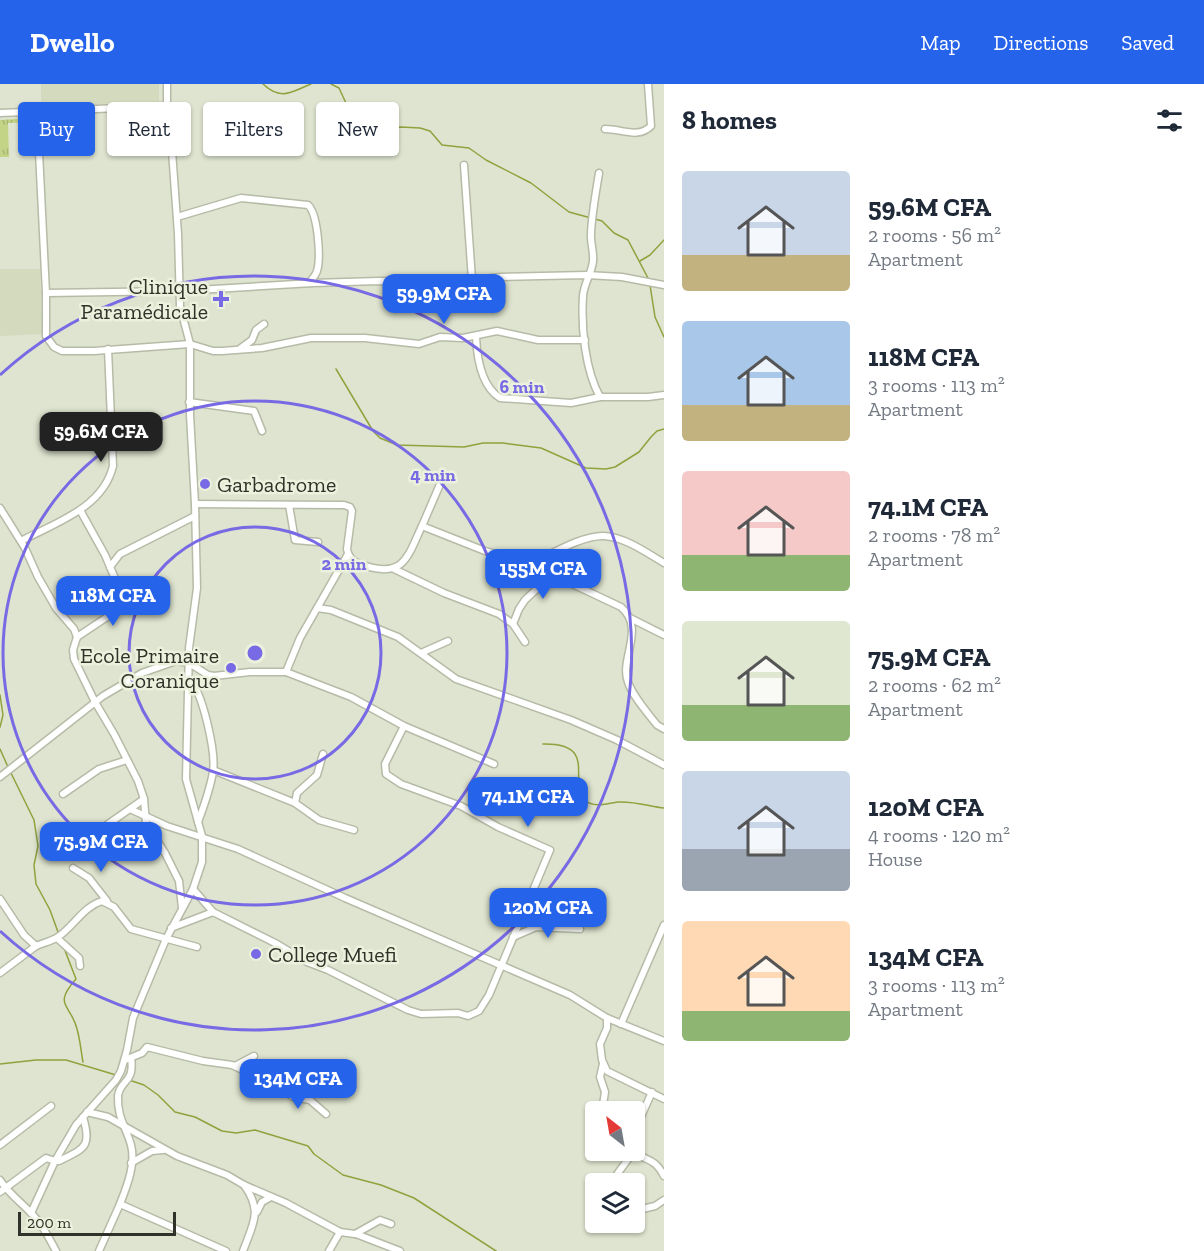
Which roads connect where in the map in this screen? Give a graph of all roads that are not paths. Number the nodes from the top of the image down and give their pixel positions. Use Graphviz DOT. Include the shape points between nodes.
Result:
graph roads {
  1 [pos="168,84"];
  2 [pos="648,84"];
  3 [pos="167,102"];
  4 [pos="0,113"];
  5 [pos="18,113"];
  6 [pos="605,129"];
  7 [pos="39,156"];
  8 [pos="172,156"];
  9 [pos="464,165"];
  10 [pos="600,173"];
  11 [pos="177,217"];
  12 [pos="587,275"];
  13 [pos="472,279"];
  14 [pos="309,283"];
  15 [pos="664,285"];
  16 [pos="180,291"];
  17 [pos="46,293"];
  18 [pos="264,324"];
  19 [pos="476,337"];
  20 [pos="585,340"];
  21 [pos="190,344"];
  22 [pos="108,349"];
  23 [pos="240,349"];
  24 [pos="664,394"];
  25 [pos="600,397"];
  26 [pos="189,402"];
  27 [pos="262,431"];
  28 [pos="444,475"];
  29 [pos="195,504"];
  30 [pos="289,505"];
  31 [pos="80,510"];
  32 [pos="1,511"];
  33 [pos="195,516"];
  34 [pos="422,526"];
  35 [pos="21,541"];
  36 [pos="318,542"];
  37 [pos="348,554"];
  38 [pos="664,563"];
  39 [pos="530,564"];
  40 [pos="110,567"];
  41 [pos="394,569"];
  42 [pos="544,571"];
  43 [pos="317,608"];
  44 [pos="630,618"];
  45 [pos="513,624"];
  46 [pos="664,635"];
  47 [pos="77,637"];
  48 [pos="447,641"];
  49 [pos="525,642"];
  50 [pos="421,653"];
  51 [pos="189,663"];
  52 [pos="286,672"];
  53 [pos="189,679"];
  54 [pos="95,702"];
  55 [pos="404,726"];
  56 [pos="664,729"];
  57 [pos="323,754"];
  58 [pos="127,760"];
  59 [pos="494,764"];
  60 [pos="664,765"];
  61 [pos="213,770"];
  62 [pos="0,777"];
  63 [pos="63,794"];
  64 [pos="144,799"];
  65 [pos="295,803"];
  66 [pos="130,809"];
  67 [pos="144,815"];
  68 [pos="198,822"];
  69 [pos="101,829"];
  70 [pos="354,830"];
  71 [pos="202,836"];
  72 [pos="73,868"];
  73 [pos="193,888"];
  74 [pos="107,902"];
  75 [pos="1,903"];
  76 [pos="182,908"];
  77 [pos="213,912"];
  78 [pos="664,925"];
  79 [pos="171,928"];
  80 [pos="580,928"];
  81 [pos="513,937"];
  82 [pos="57,938"];
  83 [pos="166,939"];
  84 [pos="36,946"];
  85 [pos="197,947"];
  86 [pos="80,966"];
  87 [pos="501,966"];
  88 [pos="0,973"];
  89 [pos="607,1018"];
  90 [pos="621,1024"];
  91 [pos="664,1041"];
  92 [pos="254,1056"];
  93 [pos="128,1059"];
  94 [pos="604,1064"];
  95 [pos="235,1066"];
  96 [pos="652,1092"];
  97 [pos="664,1099"];
  98 [pos="604,1101"];
  99 [pos="51,1106"];
  100 [pos="645,1108"];
  101 [pos="85,1114"];
  102 [pos="326,1114"];
  103 [pos="122,1125"];
  104 [pos="0,1144"];
  105 [pos="165,1150"];
  106 [pos="645,1157"];
  107 [pos="55,1161"];
  108 [pos="131,1163"];
  109 [pos="663,1172"];
  110 [pos="0,1180"];
  111 [pos="244,1185"];
  112 [pos="3,1190"];
  113 [pos="271,1197"];
  114 [pos="664,1200"];
  115 [pos="120,1204"];
  116 [pos="645,1208"];
  117 [pos="31,1213"];
  118 [pos="256,1215"];
  119 [pos="391,1224"];
  120 [pos="340,1232"];
  121 [pos="355,1234"];
  122 [pos="56,1251"];
  123 [pos="99,1251"];
  124 [pos="226,1251"];
  125 [pos="243,1251"];
  126 [pos="329,1251"];
  127 [pos="400,1251"];
  1 -- 3 [label="street"];
  2 -- 6 [label="street" via="651,126 637,134"];
  4 -- 5 [label="street"];
  7 -- 17 [label="street"];
  8 -- 11 [label="street"];
  9 -- 13 [label="street"];
  10 -- 12 [label="street" via="590,235 593,264"];
  11 -- 14 [label="street" via="241,198 308,205 314,212 319,252 318,271"];
  11 -- 16 [label="street"];
  12 -- 13 [label="street"];
  12 -- 15 [label="street"];
  12 -- 20 [label="street" via="583,296"];
  13 -- 14 [label="street" via="449,283"];
  14 -- 16 [label="street"];
  16 -- 17 [label="street"];
  16 -- 21 [label="street"];
  17 -- 22 [label="street" via="49,343 62,351"];
  18 -- 23 [label="street"];
  19 -- 20 [label="street" via="497,331 538,340"];
  19 -- 23 [label="street" via="440,337 419,344 311,338"];
  19 -- 25 [label="street" via="477,355 487,384 492,394 500,398 571,403"];
  20 -- 25 [label="street"];
  21 -- 22 [label="street"];
  21 -- 23 [label="street" via="213,351"];
  21 -- 26 [label="street"];
  22 -- 31 [label="street" via="113,466 108,482"];
  24 -- 25 [label="street"];
  26 -- 27 [label="street" via="254,411"];
  26 -- 29 [label="street"];
  28 -- 34 [label="street"];
  29 -- 30 [label="street"];
  29 -- 33 [label="street"];
  30 -- 36 [label="street" via="295,540"];
  30 -- 37 [label="street" via="350,507"];
  31 -- 35 [label="street"];
  31 -- 40 [label="street"];
  32 -- 35 [label="street"];
  33 -- 40 [label="street" via="120,554"];
  33 -- 51 [label="street" via="197,588"];
  34 -- 39 [label="street"];
  34 -- 41 [label="street" via="405,561"];
  35 -- 47 [label="street" via="56,608"];
  37 -- 41 [label="street" via="357,563 380,570"];
  37 -- 43 [label="street"];
  38 -- 39 [label="street" via="607,536 587,539"];
  39 -- 42 [label="street"];
  40 -- 47 [label="street" via="125,605"];
  41 -- 45 [label="street" via="499,614"];
  42 -- 44 [label="street" via="609,600"];
  42 -- 45 [label="street" via="543,583 525,600"];
  43 -- 50 [label="street" via="331,609 380,629"];
  43 -- 52 [label="street"];
  44 -- 46 [label="street"];
  44 -- 56 [label="street" via="632,643 627,681 657,725"];
  45 -- 49 [label="street"];
  47 -- 54 [label="street" via="74,659"];
  48 -- 50 [label="street"];
  50 -- 60 [label="street" via="456,679 571,720"];
  51 -- 52 [label="street" via="214,676"];
  51 -- 53 [label="street"];
  51 -- 54 [label="street" via="176,660 162,664"];
  52 -- 55 [label="street" via="351,697"];
  53 -- 61 [label="street" via="197,688 209,731"];
  53 -- 68 [label="street" via="186,779"];
  54 -- 58 [label="street"];
  54 -- 62 [label="street"];
  55 -- 59 [label="street"];
  55 -- 81 [label="street" via="385,764 388,776 461,806 550,850"];
  57 -- 65 [label="street" via="317,775 297,793"];
  58 -- 63 [label="street" via="99,769"];
  58 -- 64 [label="street"];
  61 -- 65 [label="street"];
  61 -- 68 [label="street"];
  64 -- 66 [label="street"];
  64 -- 67 [label="street"];
  65 -- 70 [label="street" via="319,820"];
  66 -- 67 [label="street"];
  66 -- 69 [label="street"];
  67 -- 71 [label="street"];
  67 -- 76 [label="street" via="179,881"];
  68 -- 71 [label="street"];
  71 -- 73 [label="street" via="202,862"];
  71 -- 87 [label="street"];
  72 -- 74 [label="street" via="89,878"];
  73 -- 76 [label="street"];
  73 -- 77 [label="street"];
  74 -- 82 [label="street" via="97,902"];
  74 -- 83 [label="street" via="130,929"];
  75 -- 84 [label="street"];
  76 -- 79 [label="street"];
  77 -- 79 [label="street"];
  77 -- 87 [label="street" via="307,962 421,1014 475,1013 489,995"];
  78 -- 90 [label="street"];
  79 -- 83 [label="street"];
  80 -- 81 [label="street" via="536,927"];
  81 -- 87 [label="street"];
  82 -- 84 [label="street"];
  82 -- 86 [label="street" via="79,958"];
  83 -- 85 [label="street"];
  83 -- 93 [label="street" via="133,1018"];
  84 -- 88 [label="street"];
  87 -- 89 [label="street" via="570,995"];
  89 -- 90 [label="street"];
  89 -- 94 [label="street" via="600,1044"];
  90 -- 91 [label="street"];
  92 -- 95 [label="street"];
  93 -- 95 [label="street" via="147,1047"];
  93 -- 101 [label="street" via="116,1080"];
  93 -- 103 [label="street" via="132,1073 119,1093"];
  94 -- 96 [label="street" via="611,1074"];
  94 -- 98 [label="street" via="600,1077"];
  95 -- 102 [label="street" via="293,1096 310,1100"];
  96 -- 97 [label="street"];
  96 -- 100 [label="street"];
  99 -- 104 [label="street"];
  101 -- 103 [label="street" via="108,1117"];
  101 -- 107 [label="street"];
  101 -- 107 [label="street" via="86,1145"];
  103 -- 105 [label="street"];
  103 -- 108 [label="street" via="131,1146"];
  105 -- 108 [label="street" via="152,1151"];
  105 -- 111 [label="street"];
  106 -- 109 [label="street"];
  107 -- 112 [label="street" via="46,1158"];
  107 -- 117 [label="street"];
  108 -- 115 [label="street"];
  110 -- 112 [label="street"];
  111 -- 113 [label="street"];
  111 -- 118 [label="street"];
  112 -- 117 [label="street"];
  113 -- 118 [label="street" via="260,1204"];
  113 -- 120 [label="street"];
  114 -- 116 [label="street"];
  115 -- 123 [label="street"];
  115 -- 124 [label="street"];
  117 -- 122 [label="street"];
  118 -- 125 [label="street"];
  119 -- 121 [label="street" via="380,1220"];
  120 -- 121 [label="street"];
  120 -- 126 [label="street"];
  121 -- 127 [label="street"];
}
